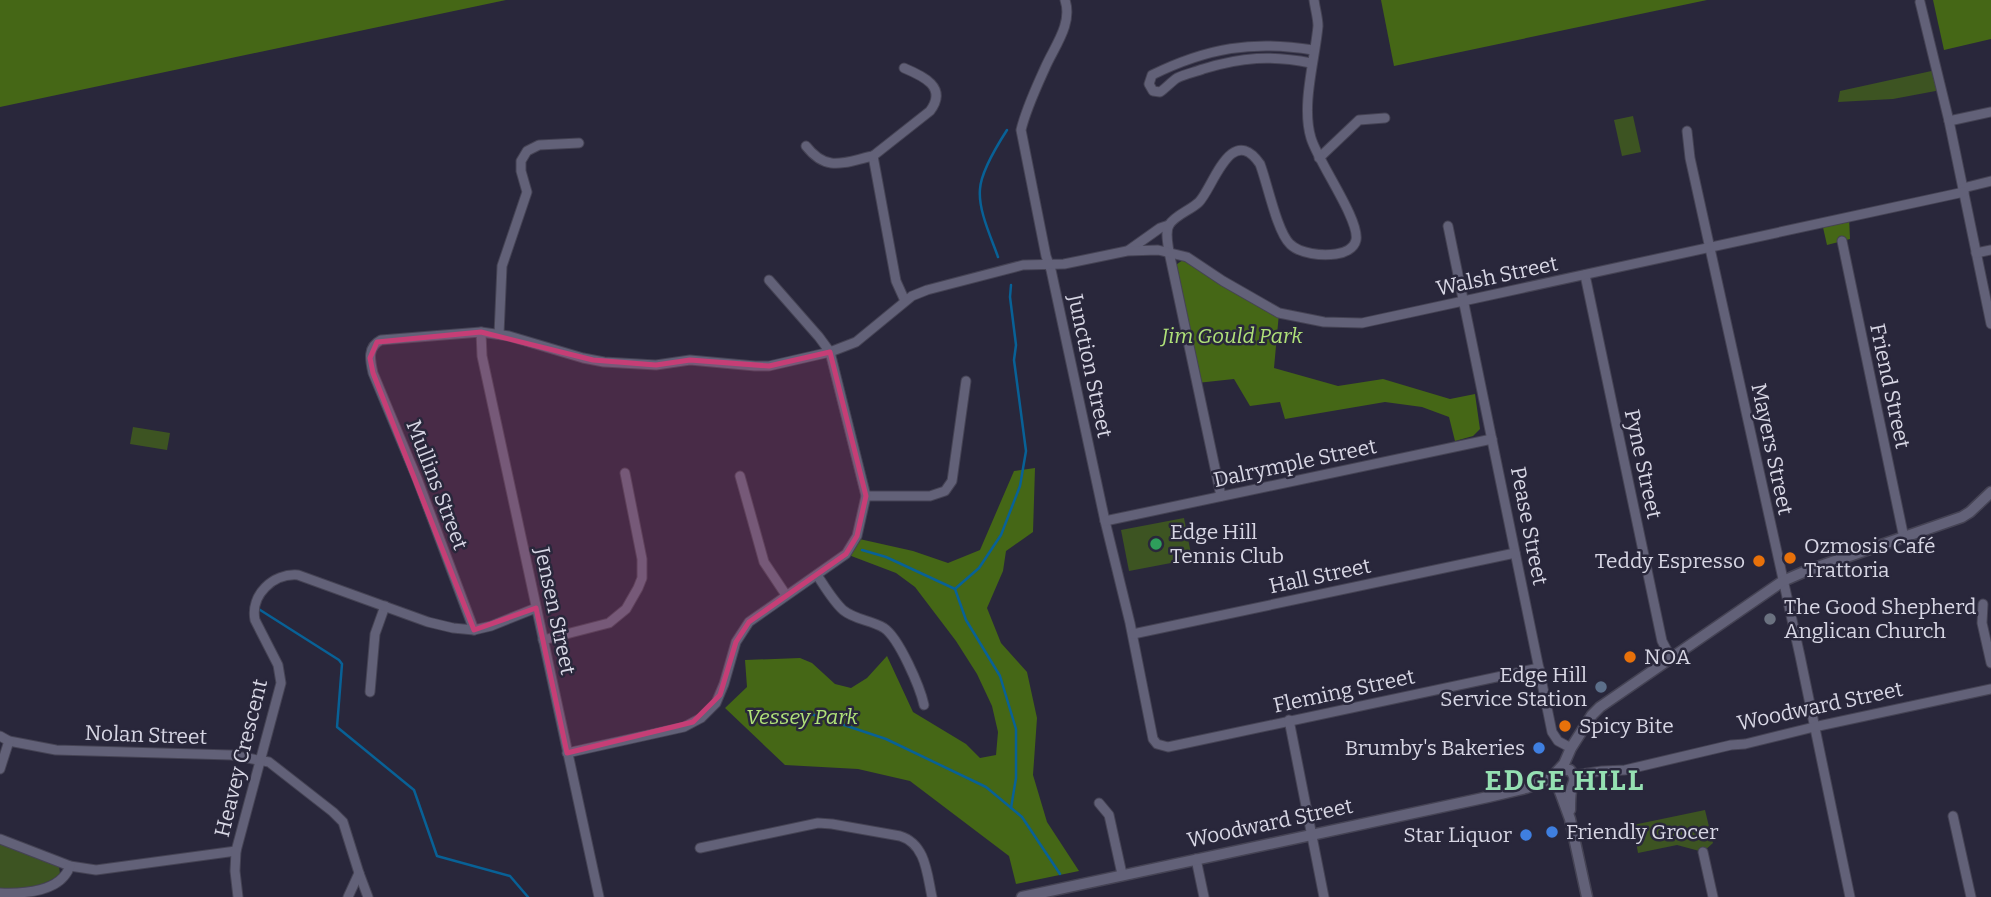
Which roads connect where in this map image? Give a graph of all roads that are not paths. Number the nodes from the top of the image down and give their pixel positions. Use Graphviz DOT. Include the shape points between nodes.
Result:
graph roads {
  1 [pos="1065,0"];
  2 [pos="1314,0"];
  3 [pos="1920,2"];
  4 [pos="1313,50"];
  5 [pos="1311,64"];
  6 [pos="905,68"];
  7 [pos="1991,112"];
  8 [pos="1385,117"];
  9 [pos="1949,121"];
  10 [pos="1687,131"];
  11 [pos="579,143"];
  12 [pos="806,146"];
  13 [pos="873,156"];
  14 [pos="1319,158"];
  15 [pos="1991,181"];
  16 [pos="1963,190"];
  17 [pos="1169,225"];
  18 [pos="1448,226"];
  19 [pos="1842,241"];
  20 [pos="1710,247"];
  21 [pos="1991,250"];
  22 [pos="1128,251"];
  23 [pos="1170,252"];
  24 [pos="1976,253"];
  25 [pos="1049,264"];
  26 [pos="1585,275"];
  27 [pos="769,280"];
  28 [pos="905,301"];
  29 [pos="1463,302"];
  30 [pos="1991,324"];
  31 [pos="481,332"];
  32 [pos="499,334"];
  33 [pos="830,352"];
  34 [pos="371,353"];
  35 [pos="966,381"];
  36 [pos="1492,439"];
  37 [pos="625,474"];
  38 [pos="740,476"];
  39 [pos="1991,492"];
  40 [pos="866,496"];
  41 [pos="1221,496"];
  42 [pos="1105,521"];
  43 [pos="1904,538"];
  44 [pos="1515,553"];
  45 [pos="817,575"];
  46 [pos="1783,581"];
  47 [pos="786,595"];
  48 [pos="1983,604"];
  49 [pos="385,606"];
  50 [pos="536,608"];
  51 [pos="474,629"];
  52 [pos="1132,634"];
  53 [pos="543,640"];
  54 [pos="1671,658"];
  55 [pos="1991,663"];
  56 [pos="1539,668"];
  57 [pos="1991,689"];
  58 [pos="370,692"];
  59 [pos="924,705"];
  60 [pos="1289,720"];
  61 [pos="1814,727"];
  62 [pos="5,738"];
  63 [pos="1157,744"];
  64 [pos="1571,748"];
  65 [pos="567,753"];
  66 [pos="259,759"];
  67 [pos="0,769"];
  68 [pos="1557,772"];
  69 [pos="1573,774"];
  70 [pos="1526,788"];
  71 [pos="1571,788"];
  72 [pos="1558,789"];
  73 [pos="1098,803"];
  74 [pos="1954,816"];
  75 [pos="1570,819"];
  76 [pos="1310,834"];
  77 [pos="0,839"];
  78 [pos="700,848"];
  79 [pos="236,851"];
  80 [pos="1703,852"];
  81 [pos="1196,859"];
  82 [pos="70,866"];
  83 [pos="359,873"];
  84 [pos="1122,874"];
  85 [pos="0,893"];
  86 [pos="238,897"];
  87 [pos="348,897"];
  88 [pos="368,897"];
  89 [pos="599,897"];
  90 [pos="932,897"];
  91 [pos="1022,897"];
  92 [pos="1204,897"];
  93 [pos="1324,897"];
  94 [pos="1585,897"];
  95 [pos="1713,897"];
  96 [pos="1850,897"];
  97 [pos="1971,897"];
  1 -- 25 [label="street, Junction Street" via="1063,31 1021,130"];
  2 -- 4 [label="street" via="1318,24"];
  3 -- 9 [label="street"];
  4 -- 5 [label="street"];
  4 -- 5 [label="street" via="1267,45 1223,49 1170,66 1153,75 1149,84 1159,92 1182,76 1246,59 1267,57"];
  5 -- 14 [label="street" via="1308,124"];
  6 -- 13 [label="street" via="930,82 936,93 934,106"];
  7 -- 9 [label="street"];
  8 -- 14 [label="street" via="1359,120"];
  9 -- 16 [label="street"];
  10 -- 20 [label="street, Mayers Street"];
  11 -- 32 [label="street" via="539,145 521,161 527,192 502,267"];
  12 -- 13 [label="street" via="828,164"];
  13 -- 28 [label="street" via="896,281"];
  14 -- 17 [label="street" via="1355,226 1354,245 1344,252 1312,253 1289,243 1261,164 1245,152 1234,153 1223,162 1200,201"];
  15 -- 16 [label="street, Walsh Street"];
  16 -- 20 [label="street, Walsh Street"];
  16 -- 24 [label="street"];
  17 -- 22 [label="street"];
  17 -- 23 [label="street"];
  18 -- 29 [label="street, Pease Street"];
  19 -- 43 [label="street, Friend Street"];
  20 -- 26 [label="street, Walsh Street"];
  20 -- 46 [label="street, Mayers Street"];
  21 -- 24 [label="street"];
  22 -- 23 [label="street, Walsh Street"];
  22 -- 25 [label="street, Walsh Street"];
  23 -- 29 [label="street, Walsh Street" via="1187,257 1279,313 1324,322 1362,323"];
  23 -- 41 [label="street"];
  24 -- 30 [label="street"];
  25 -- 28 [label="street, Walsh Street" via="1011,268 927,290"];
  25 -- 42 [label="street, Junction Street"];
  26 -- 29 [label="street, Walsh Street"];
  26 -- 54 [label="street, Pyne Street" via="1662,640"];
  27 -- 33 [label="street"];
  28 -- 33 [label="street, Walsh Street" via="856,342"];
  29 -- 36 [label="street, Pease Street"];
  31 -- 32 [label="street, Walsh Street"];
  31 -- 34 [label="street, Walsh Street" via="381,340"];
  31 -- 50 [label="street, Jensen Street" via="482,356"];
  32 -- 33 [label="street, Walsh Street" via="583,358 656,365 691,360 769,366"];
  33 -- 40 [label="street"];
  34 -- 51 [label="street, Mullins Street" via="373,373"];
  35 -- 40 [label="street" via="952,481 945,491 930,496"];
  36 -- 41 [label="street, Dalrymple Street"];
  36 -- 44 [label="street, Pease Street"];
  37 -- 53 [label="street" via="642,559 638,588 626,609 609,623"];
  38 -- 47 [label="street" via="764,562"];
  39 -- 43 [label="street" via="1962,517"];
  40 -- 45 [label="street" via="857,536 846,554"];
  41 -- 42 [label="street, Dalrymple Street"];
  42 -- 52 [label="street, Junction Street"];
  43 -- 46 [label="street"];
  44 -- 52 [label="street, Hall Street"];
  44 -- 56 [label="street, Pease Street"];
  45 -- 47 [label="street"];
  45 -- 59 [label="street" via="846,613 891,634"];
  46 -- 54 [label="street"];
  46 -- 61 [label="street, Mayers Street"];
  47 -- 65 [label="street" via="741,632 720,695 701,718 684,727"];
  48 -- 55 [label="street" via="1982,623"];
  49 -- 51 [label="street, Heavey Crescent" via="428,622"];
  49 -- 58 [label="street" via="375,635"];
  49 -- 66 [label="street, Heavey Crescent" via="298,575 280,576 263,589 253,613 278,665 281,682"];
  50 -- 51 [label="street, Heavey Crescent"];
  50 -- 53 [label="street, Jensen Street"];
  52 -- 63 [label="street, Junction Street" via="1150,733"];
  53 -- 65 [label="street, Jensen Street"];
  54 -- 64 [label="street" via="1592,715"];
  56 -- 60 [label="street, Fleming Street"];
  56 -- 64 [label="street, Pease Street" via="1552,732"];
  57 -- 61 [label="street, Woodward Street"];
  60 -- 63 [label="street, Fleming Street" via="1168,747"];
  60 -- 76 [label="street"];
  61 -- 69 [label="street, Woodward Street" via="1625,770"];
  61 -- 96 [label="street, Mayers Street"];
  62 -- 66 [label="street, Nolan Street" via="56,750"];
  62 -- 67 [label="street"];
  64 -- 68 [label="street"];
  64 -- 69 [label="street"];
  65 -- 89 [label="street, Jensen Street"];
  66 -- 79 [label="street, Heavey Crescent"];
  66 -- 83 [label="street, Nolan Street" via="269,762 344,822"];
  68 -- 69 [label="street" via="1566,769"];
  68 -- 70 [label="street, Woodward Street"];
  68 -- 72 [label="street" via="1553,782"];
  69 -- 71 [label="street"];
  70 -- 72 [label="street, Woodward Street"];
  70 -- 76 [label="street, Woodward Street"];
  71 -- 72 [label="street"];
  71 -- 75 [label="street"];
  72 -- 75 [label="street"];
  73 -- 84 [label="street" via="1109,815"];
  74 -- 97 [label="street"];
  75 -- 94 [label="street"];
  76 -- 81 [label="street, Woodward Street"];
  76 -- 93 [label="street"];
  77 -- 82 [label="street"];
  78 -- 90 [label="street" via="818,823 900,836 920,852"];
  79 -- 82 [label="street" via="107,869"];
  79 -- 86 [label="street, Heavey Crescent"];
  80 -- 95 [label="street"];
  81 -- 84 [label="street, Woodward Street"];
  81 -- 92 [label="street"];
  82 -- 85 [label="street" via="50,886"];
  83 -- 87 [label="street"];
  83 -- 88 [label="street, Nolan Street"];
  84 -- 91 [label="street, Woodward Street"];
}
